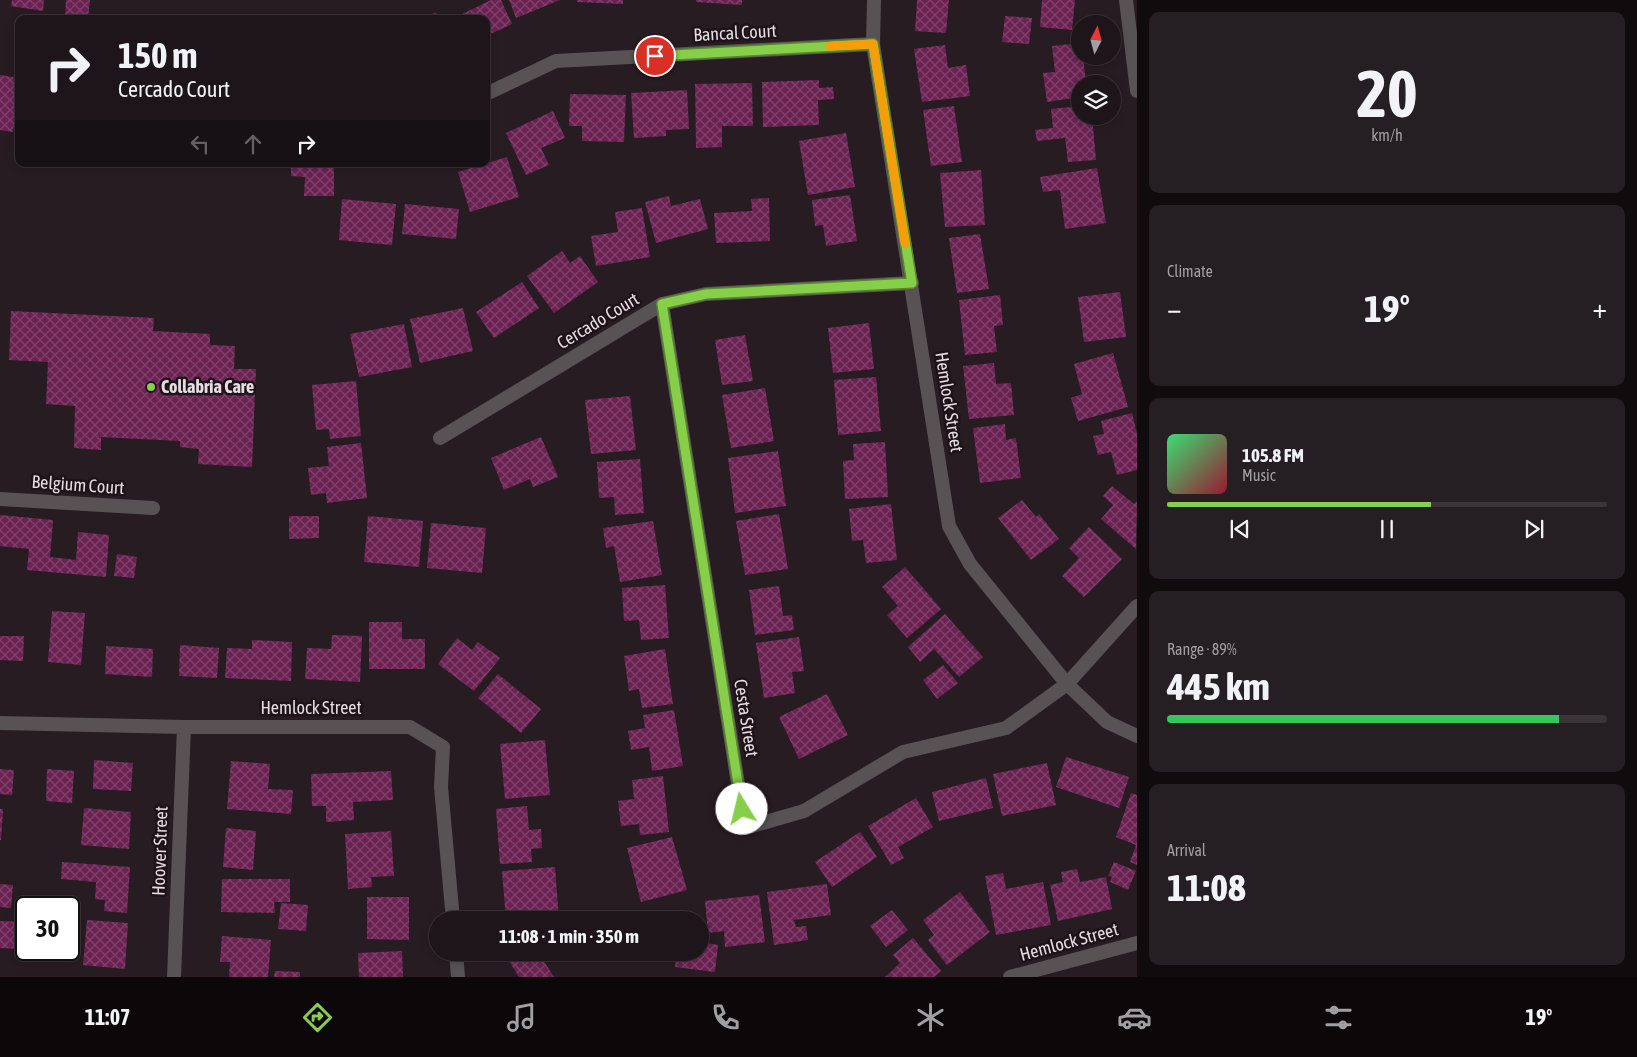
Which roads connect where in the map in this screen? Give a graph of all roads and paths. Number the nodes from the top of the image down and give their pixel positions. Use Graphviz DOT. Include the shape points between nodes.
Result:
graph roads {
  1 [pos="874,0"];
  2 [pos="1126,0"];
  3 [pos="873,44"];
  4 [pos="1137,91"];
  5 [pos="490,92"];
  6 [pos="912,283"];
  7 [pos="662,304"];
  8 [pos="440,438"];
  9 [pos="0,498"];
  10 [pos="153,508"];
  11 [pos="1137,606"];
  12 [pos="1067,684"];
  13 [pos="0,723"];
  14 [pos="184,727"];
  15 [pos="1137,736"];
  16 [pos="452,911"];
  17 [pos="1137,943"];
  18 [pos="457,961"];
  19 [pos="174,977"];
  20 [pos="458,977"];
  21 [pos="1010,977"];
  1 -- 3 [label="street, Hemlock Street"];
  2 -- 4 [label="street"];
  3 -- 5 [label="street, Bancal Court" via="556,61"];
  3 -- 6 [label="street, Hemlock Street"];
  6 -- 7 [label="street, Cercado Court" via="706,294"];
  6 -- 12 [label="street, Hemlock Street" via="949,526 970,564"];
  7 -- 8 [label="street, Cercado Court"];
  7 -- 12 [label="street, Cesta Street" via="745,828 804,811 903,752 1006,728"];
  9 -- 10 [label="street, Belgium Court"];
  11 -- 12 [label="street, Cesta Street"];
  12 -- 15 [label="street, Hemlock Street" via="1107,722"];
  13 -- 14 [label="street, Hemlock Street"];
  14 -- 16 [label="street, Hemlock Street" via="410,727 443,746 441,787"];
  14 -- 19 [label="street, Hoover Street"];
  17 -- 21 [label="street, Hemlock Street"];
  18 -- 20 [label="street"];
}
